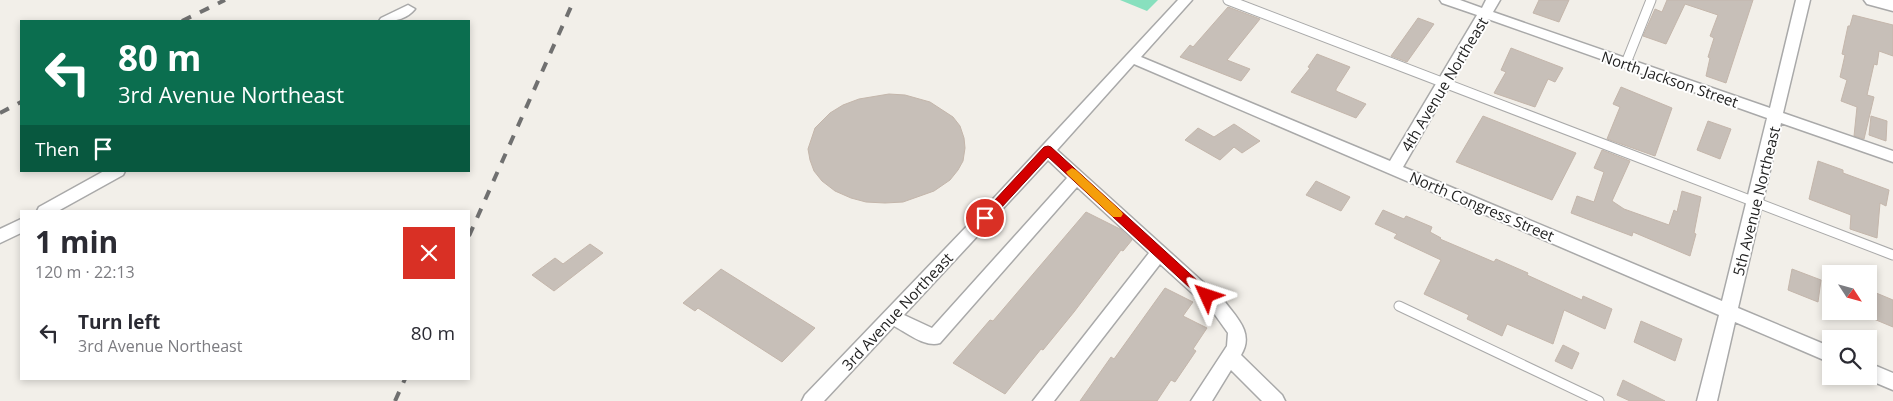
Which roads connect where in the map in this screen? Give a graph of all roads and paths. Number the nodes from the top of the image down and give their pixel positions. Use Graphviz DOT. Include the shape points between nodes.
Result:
graph roads {
  1 [pos="1185,0"];
  2 [pos="1228,0"];
  3 [pos="1447,0"];
  4 [pos="1493,0"];
  5 [pos="1651,0"];
  6 [pos="1803,0"];
  7 [pos="1874,0"];
  8 [pos="1893,6"];
  9 [pos="408,10"];
  10 [pos="1486,13"];
  11 [pos="388,20"];
  12 [pos="1132,58"];
  13 [pos="1626,63"];
  14 [pos="1444,83"];
  15 [pos="1776,116"];
  16 [pos="1048,150"];
  17 [pos="1893,157"];
  18 [pos="1394,168"];
  19 [pos="115,172"];
  20 [pos="1077,177"];
  21 [pos="1755,202"];
  22 [pos="47,210"];
  23 [pos="20,226"];
  24 [pos="0,236"];
  25 [pos="1160,253"];
  26 [pos="1893,255"];
  27 [pos="1399,306"];
  28 [pos="1729,311"];
  29 [pos="892,317"];
  30 [pos="1822,351"];
  31 [pos="1230,357"];
  32 [pos="1877,375"];
  33 [pos="1893,382"];
  34 [pos="812,401"];
  35 [pos="1043,401"];
  36 [pos="1201,401"];
  37 [pos="1275,401"];
  38 [pos="1599,401"];
  39 [pos="1707,401"];
  1 -- 12 [label="street, 3rd Avenue Northeast"];
  2 -- 14 [label="lane"];
  3 -- 10 [label="street, North Jackson Street"];
  4 -- 10 [label="street, 4th Avenue Northeast"];
  5 -- 13 [label="lane"];
  6 -- 15 [label="street, 5th Avenue Northeast"];
  7 -- 8 [label="street"];
  9 -- 11 [label="street"];
  10 -- 13 [label="street, North Jackson Street"];
  10 -- 14 [label="street, 4th Avenue Northeast"];
  12 -- 16 [label="street, 3rd Avenue Northeast"];
  12 -- 18 [label="street, North Congress Street"];
  13 -- 15 [label="street, North Jackson Street"];
  14 -- 18 [label="street, 4th Avenue Northeast"];
  14 -- 21 [label="lane"];
  15 -- 17 [label="street, North Jackson Street"];
  15 -- 21 [label="street, 5th Avenue Northeast"];
  16 -- 20 [label="street"];
  16 -- 29 [label="street, 3rd Avenue Northeast"];
  18 -- 28 [label="street, North Congress Street"];
  19 -- 22 [label="street"];
  20 -- 25 [label="street"];
  20 -- 29 [label="street" via="934,338"];
  21 -- 26 [label="lane"];
  21 -- 28 [label="street, 5th Avenue Northeast"];
  23 -- 24 [label="street"];
  25 -- 31 [label="street" via="1219,307 1237,331 1236,347"];
  25 -- 35 [label="street"];
  27 -- 38 [label="lane"];
  28 -- 30 [label="street, North Congress Street"];
  28 -- 39 [label="street, 5th Avenue Northeast"];
  29 -- 34 [label="street, 3rd Avenue Northeast"];
  31 -- 36 [label="street"];
  31 -- 37 [label="street"];
  32 -- 33 [label="street"];
}
